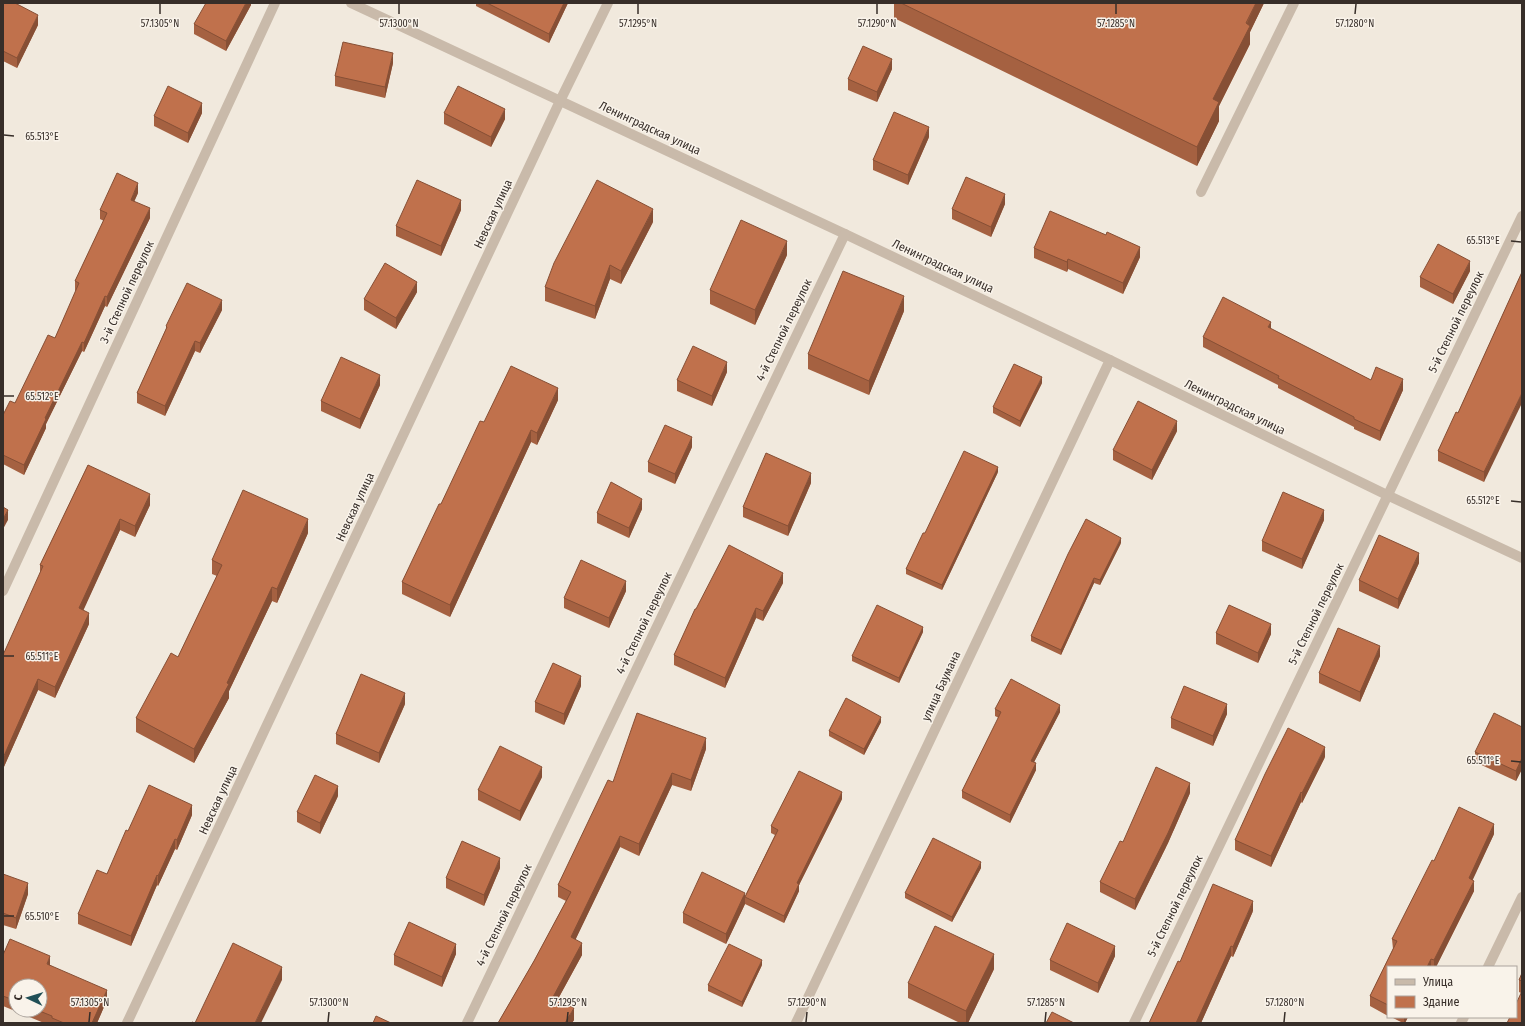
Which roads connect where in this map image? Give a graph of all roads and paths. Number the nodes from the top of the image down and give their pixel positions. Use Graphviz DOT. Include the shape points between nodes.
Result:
graph roads {
  1 [pos="274,3"];
  2 [pos="351,3"];
  3 [pos="608,3"];
  4 [pos="1294,3"];
  5 [pos="560,101"];
  6 [pos="1201,192"];
  7 [pos="1522,216"];
  8 [pos="845,234"];
  9 [pos="1110,360"];
  10 [pos="1387,495"];
  11 [pos="1522,558"];
  12 [pos="3,591"];
  13 [pos="1522,897"];
  14 [pos="1488,966"];
  15 [pos="127,1023"];
  16 [pos="467,1023"];
  17 [pos="796,1023"];
  18 [pos="1134,1023"];
  1 -- 12 [label="street, 3-й Степной переулок"];
  2 -- 5 [label="street, Ленинградская улица"];
  3 -- 5 [label="street, Невская улица"];
  4 -- 6 [label="street"];
  5 -- 8 [label="street, Ленинградская улица"];
  5 -- 15 [label="street, Невская улица"];
  7 -- 10 [label="street, 5-й Степной переулок"];
  8 -- 9 [label="street, Ленинградская улица"];
  8 -- 16 [label="street, 4-й Степной переулок"];
  9 -- 10 [label="street, Ленинградская улица"];
  9 -- 17 [label="street, улица Баумана"];
  10 -- 11 [label="street, Ленинградская улица"];
  10 -- 18 [label="street, 5-й Степной переулок"];
  13 -- 14 [label="street"];
}
